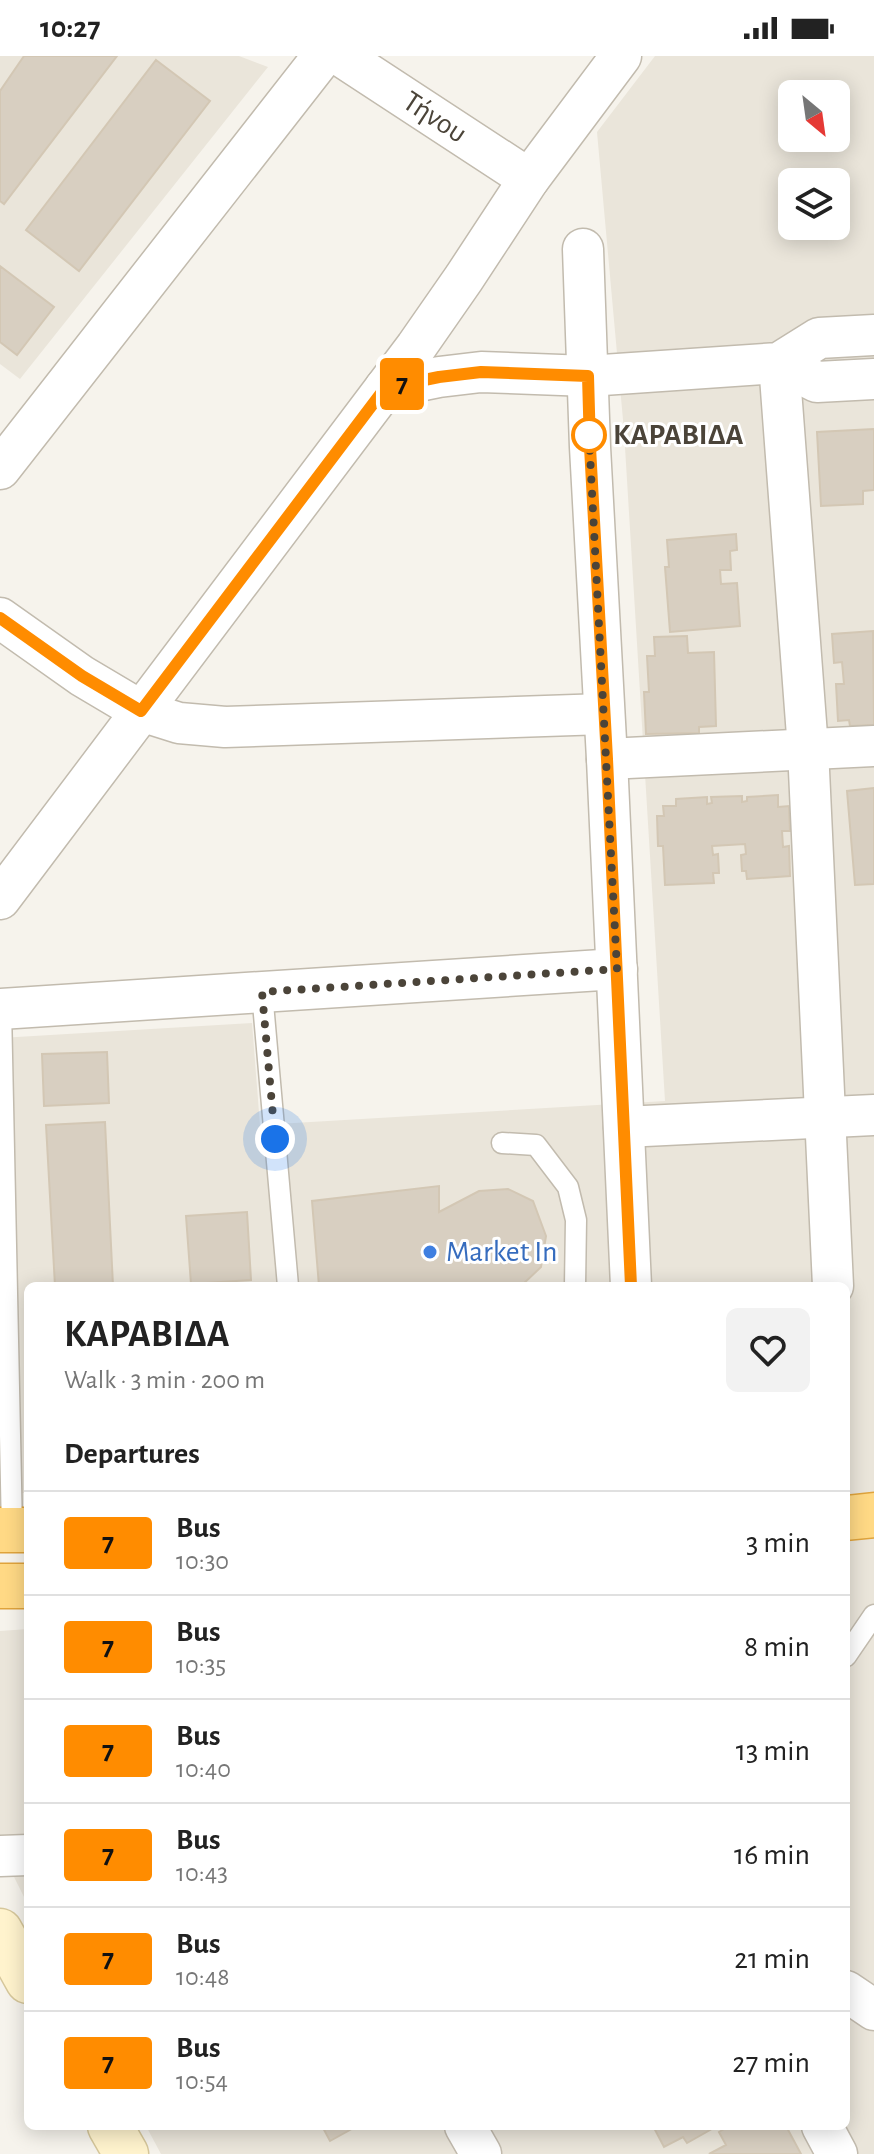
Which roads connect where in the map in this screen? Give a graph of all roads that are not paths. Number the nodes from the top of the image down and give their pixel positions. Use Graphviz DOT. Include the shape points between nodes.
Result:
graph roads {
  1 [pos="323,56"];
  2 [pos="341,56"];
  3 [pos="621,56"];
  4 [pos="529,179"];
  5 [pos="583,249"];
  6 [pos="874,335"];
  7 [pos="779,363"];
  8 [pos="588,376"];
  9 [pos="874,379"];
  10 [pos="385,388"];
  11 [pos="0,469"];
  12 [pos="0,618"];
  13 [pos="141,711"];
  14 [pos="604,714"];
  15 [pos="874,746"];
  16 [pos="808,749"];
  17 [pos="607,759"];
  18 [pos="0,899"];
  19 [pos="617,969"];
  20 [pos="262,992"];
  21 [pos="0,1009"];
  22 [pos="874,1115"];
  23 [pos="825,1117"];
  24 [pos="624,1127"];
  25 [pos="502,1143"];
  26 [pos="288,1282"];
  27 [pos="575,1282"];
  28 [pos="631,1282"];
  29 [pos="833,1282"];
  30 [pos="874,1515"];
  31 [pos="850,1518"];
  32 [pos="850,1522"];
  33 [pos="13,1530"];
  34 [pos="874,1538"];
  35 [pos="0,1586"];
  36 [pos="24,1586"];
  37 [pos="874,1615"];
  38 [pos="850,1650"];
  39 [pos="24,1855"];
  40 [pos="0,1856"];
  41 [pos="0,1931"];
  42 [pos="24,1974"];
  43 [pos="850,1994"];
  44 [pos="874,2010"];
  45 [pos="112,2130"];
  46 [pos="467,2130"];
  47 [pos="824,2130"];
  48 [pos="126,2154"];
  49 [pos="481,2154"];
  50 [pos="837,2154"];
  1 -- 11 [label="street"];
  2 -- 4 [label="street, Τήνου"];
  3 -- 4 [label="street"];
  4 -- 10 [label="street"];
  5 -- 8 [label="street"];
  6 -- 7 [label="street" via="819,338"];
  7 -- 8 [label="street"];
  7 -- 9 [label="street" via="817,382"];
  7 -- 16 [label="street"];
  8 -- 10 [label="street" via="481,372"];
  8 -- 14 [label="street"];
  10 -- 13 [label="street"];
  12 -- 13 [label="street"];
  13 -- 14 [label="street" via="179,723 225,727"];
  13 -- 18 [label="street"];
  14 -- 17 [label="street"];
  15 -- 16 [label="street"];
  16 -- 17 [label="street"];
  16 -- 23 [label="street"];
  17 -- 19 [label="street"];
  19 -- 20 [label="street"];
  19 -- 24 [label="street"];
  20 -- 21 [label="street"];
  20 -- 26 [label="lane"];
  21 -- 33 [label="lane"];
  22 -- 23 [label="street"];
  23 -- 24 [label="street"];
  23 -- 29 [label="street"];
  24 -- 28 [label="street"];
  25 -- 27 [label="lane" via="536,1145 568,1187 576,1220"];
  30 -- 31 [label="highway"];
  32 -- 34 [label="main road"];
  35 -- 36 [label="highway"];
  37 -- 38 [label="lane"];
  39 -- 40 [label="street"];
  41 -- 42 [label="main road"];
  43 -- 44 [label="street"];
  45 -- 48 [label="main road"];
  46 -- 49 [label="street"];
  47 -- 50 [label="street"];
}
